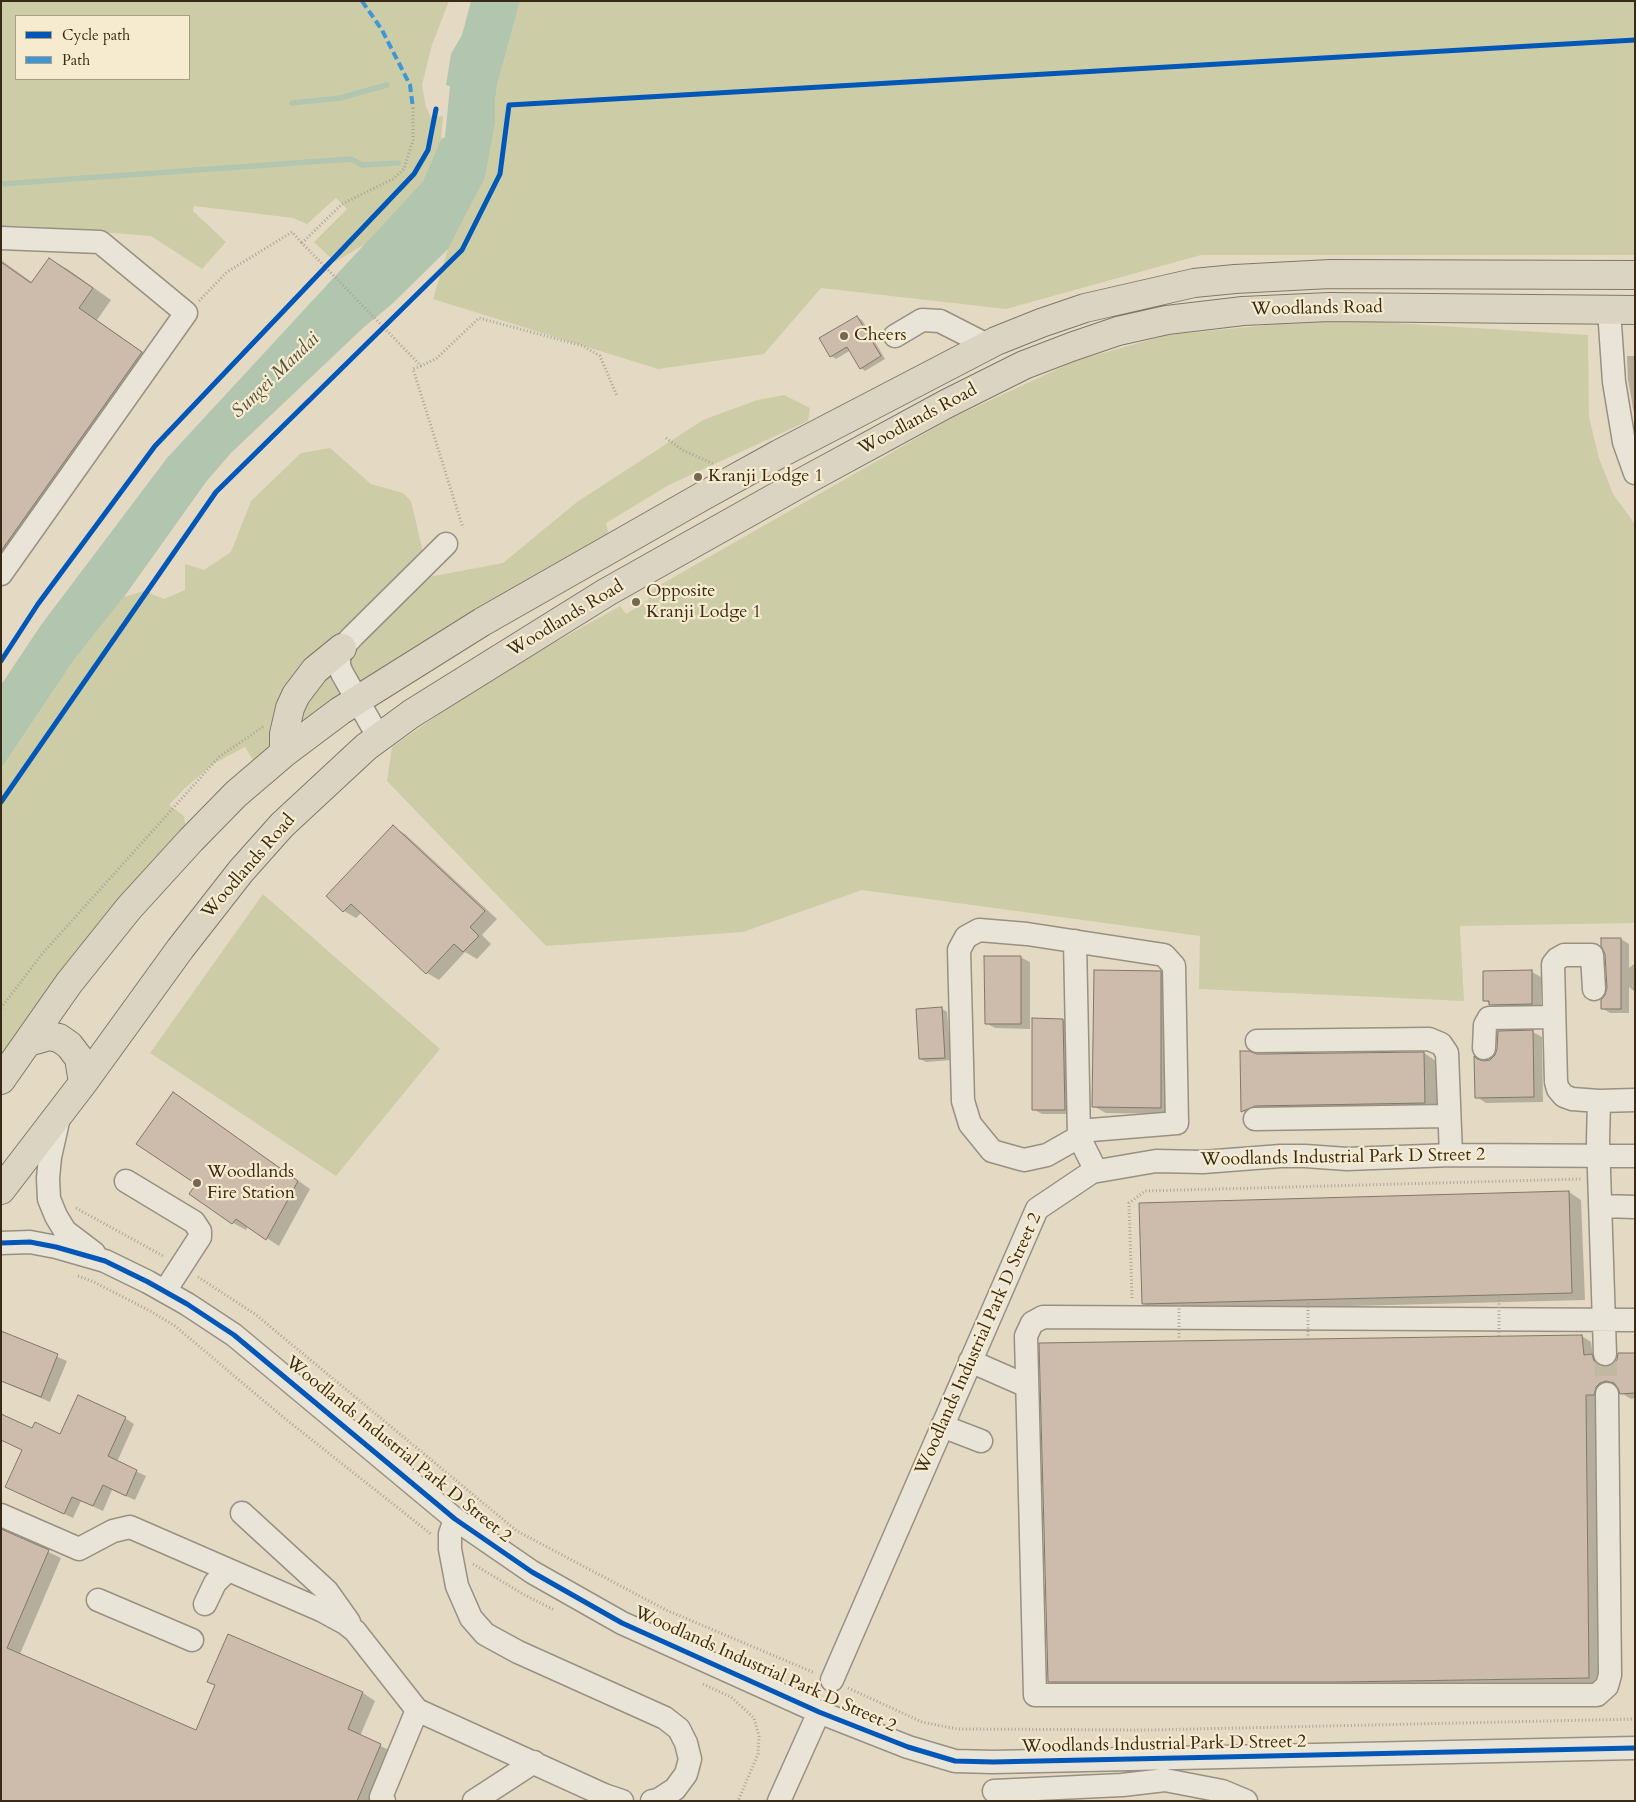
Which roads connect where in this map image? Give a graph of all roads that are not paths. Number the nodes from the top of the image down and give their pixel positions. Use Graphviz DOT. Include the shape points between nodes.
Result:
graph roads {
  1 [pos="1,238"];
  2 [pos="1635,275"];
  3 [pos="1622,310"];
  4 [pos="895,336"];
  5 [pos="988,345"];
  6 [pos="1635,473"];
  7 [pos="446,544"];
  8 [pos="1,574"];
  9 [pos="342,648"];
  10 [pos="358,700"];
  11 [pos="379,738"];
  12 [pos="284,753"];
  13 [pos="1075,941"];
  14 [pos="1594,988"];
  15 [pos="1554,1017"];
  16 [pos="1257,1041"];
  17 [pos="28,1042"];
  18 [pos="1484,1048"];
  19 [pos="1,1080"];
  20 [pos="83,1082"];
  21 [pos="1635,1100"];
  22 [pos="1599,1101"];
  23 [pos="60,1113"];
  24 [pos="1449,1116"];
  25 [pos="1255,1119"];
  26 [pos="1080,1137"];
  27 [pos="1451,1155"];
  28 [pos="1599,1156"];
  29 [pos="1635,1156"];
  30 [pos="1096,1171"];
  31 [pos="126,1181"];
  32 [pos="1,1190"];
  33 [pos="1601,1206"];
  34 [pos="1635,1207"];
  35 [pos="1,1243"];
  36 [pos="105,1261"];
  37 [pos="164,1291"];
  38 [pos="1604,1320"];
  39 [pos="1635,1320"];
  40 [pos="1605,1354"];
  41 [pos="970,1361"];
  42 [pos="1027,1386"];
  43 [pos="1607,1394"];
  44 [pos="942,1426"];
  45 [pos="981,1441"];
  46 [pos="242,1513"];
  47 [pos="1,1515"];
  48 [pos="455,1519"];
  49 [pos="228,1570"];
  50 [pos="98,1600"];
  51 [pos="205,1604"];
  52 [pos="355,1631"];
  53 [pos="192,1640"];
  54 [pos="832,1680"];
  55 [pos="417,1710"];
  56 [pos="819,1712"];
  57 [pos="1635,1748"];
  58 [pos="534,1762"];
  59 [pos="993,1762"];
  60 [pos="994,1796"];
  61 [pos="609,1799"];
  62 [pos="384,1801"];
  63 [pos="474,1801"];
  64 [pos="652,1801"];
  65 [pos="779,1801"];
  66 [pos="1246,1801"];
  1 -- 8 [label="street" via="100,242 186,313"];
  2 -- 5 [label="main road, Woodlands Road" via="1330,274 1235,278 1194,283 1085,308"];
  3 -- 6 [label="street" via="1614,382 1624,442"];
  3 -- 11 [label="main road, Woodlands Road" via="1329,307 1243,311 1167,320 1118,331 1071,347 1024,365 946,404 607,592 411,714"];
  4 -- 5 [label="street" via="922,320 940,321"];
  5 -- 10 [label="main road, Woodlands Road" via="703,496 482,622"];
  7 -- 9 [label="street"];
  9 -- 10 [label="street" via="339,666"];
  9 -- 12 [label="main road" via="316,670 296,695 284,734"];
  10 -- 11 [label="street"];
  10 -- 12 [label="main road, Woodlands Road"];
  11 -- 20 [label="main road, Woodlands Road" via="282,825 241,871"];
  12 -- 17 [label="main road, Woodlands Road" via="236,794 129,908 69,983"];
  13 -- 26 [label="street"];
  13 -- 26 [label="street" via="1164,955 1174,966 1177,1123 1090,1130"];
  13 -- 26 [label="street" via="979,930 966,937 959,950 964,1101 970,1124 992,1151 1024,1160 1047,1155"];
  14 -- 15 [label="street" via="1592,955 1564,955 1557,959 1553,964"];
  15 -- 18 [label="street" via="1489,1018 1485,1025"];
  15 -- 22 [label="street" via="1558,1089 1572,1099"];
  16 -- 24 [label="street" via="1428,1039 1442,1044 1447,1053"];
  17 -- 19 [label="main road, Woodlands Road"];
  17 -- 20 [label="main road" via="50,1036 69,1045 79,1058"];
  20 -- 23 [label="main road, Woodlands Road"];
  21 -- 22 [label="street"];
  22 -- 28 [label="street"];
  23 -- 32 [label="main road, Woodlands Road"];
  23 -- 36 [label="street, Woodlands Industrial Park D Street 2" via="50,1157 50,1198 65,1231"];
  24 -- 25 [label="street"];
  24 -- 27 [label="street"];
  26 -- 30 [label="street"];
  27 -- 28 [label="street, Woodlands Industrial Park D Street 2"];
  27 -- 30 [label="street, Woodlands Industrial Park D Street 2" via="1156,1161"];
  28 -- 29 [label="street, Woodlands Industrial Park D Street 2"];
  28 -- 33 [label="street"];
  30 -- 41 [label="street, Woodlands Industrial Park D Street 2" via="1036,1209"];
  31 -- 37 [label="street" via="194,1222 200,1231 200,1238"];
  33 -- 34 [label="street"];
  33 -- 38 [label="street"];
  35 -- 36 [label="street, Woodlands Industrial Park D Street 2" via="30,1242"];
  36 -- 37 [label="street, Woodlands Industrial Park D Street 2"];
  37 -- 48 [label="street, Woodlands Industrial Park D Street 2" via="234,1334"];
  38 -- 39 [label="street"];
  38 -- 40 [label="street"];
  38 -- 42 [label="street" via="1043,1317 1032,1322 1026,1336"];
  41 -- 42 [label="street"];
  41 -- 44 [label="street, Woodlands Industrial Park D Street 2"];
  42 -- 43 [label="street" via="1035,1695 1596,1695 1607,1686 1610,1675"];
  44 -- 45 [label="street"];
  44 -- 54 [label="street, Woodlands Industrial Park D Street 2"];
  46 -- 52 [label="street" via="327,1591"];
  47 -- 49 [label="street" via="79,1549 114,1531 130,1527"];
  48 -- 56 [label="street, Woodlands Industrial Park D Street 2" via="532,1572 622,1623"];
  48 -- 64 [label="street" via="450,1549 457,1586 471,1618 485,1634 665,1718 679,1729 690,1759 686,1774 675,1789"];
  49 -- 51 [label="street" via="210,1591"];
  49 -- 52 [label="street" via="323,1611"];
  50 -- 53 [label="street"];
  52 -- 55 [label="street"];
  55 -- 58 [label="street"];
  55 -- 62 [label="street" via="381,1798"];
  56 -- 59 [label="street, Woodlands Industrial Park D Street 2" via="908,1747 955,1761"];
  56 -- 65 [label="street"];
  57 -- 59 [label="street, Woodlands Industrial Park D Street 2"];
  58 -- 61 [label="street"];
  58 -- 63 [label="street"];
  59 -- 60 [label="street"];
  60 -- 66 [label="street" via="1166,1780 1222,1791"];
}
